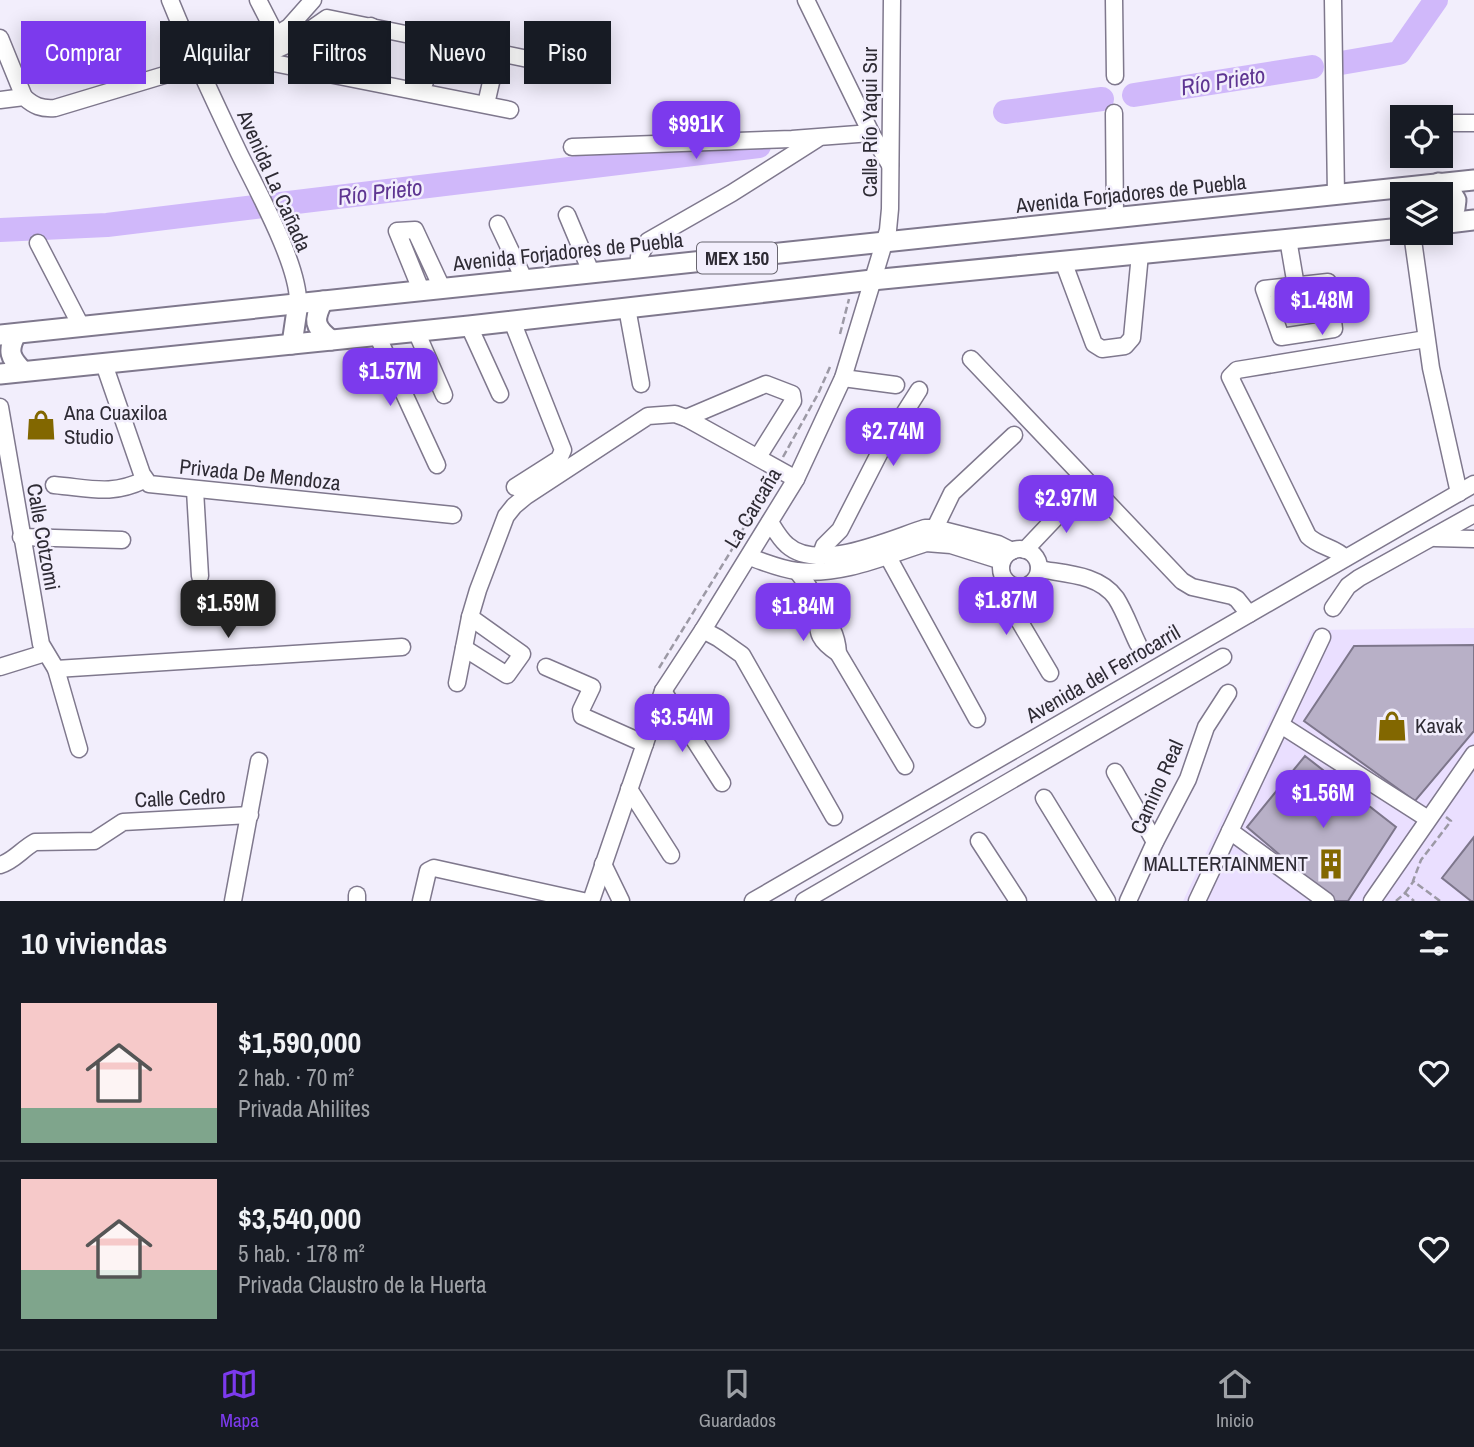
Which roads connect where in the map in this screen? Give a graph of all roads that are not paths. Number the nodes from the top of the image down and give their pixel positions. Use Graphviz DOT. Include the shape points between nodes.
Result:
graph roads {
  1 [pos="170,0"];
  2 [pos="258,0"];
  3 [pos="313,0"];
  4 [pos="806,0"];
  5 [pos="891,0"];
  6 [pos="1114,0"];
  7 [pos="1333,0"];
  8 [pos="179,21"];
  9 [pos="323,21"];
  10 [pos="344,21"];
  11 [pos="276,35"];
  12 [pos="0,38"];
  13 [pos="274,63"];
  14 [pos="160,75"];
  15 [pos="1115,76"];
  16 [pos="206,84"];
  17 [pos="491,84"];
  18 [pos="24,97"];
  19 [pos="0,100"];
  20 [pos="486,104"];
  21 [pos="510,110"];
  22 [pos="1114,113"];
  23 [pos="1454,123"];
  24 [pos="1474,123"];
  25 [pos="871,132"];
  26 [pos="819,137"];
  27 [pos="572,147"];
  28 [pos="890,165"];
  29 [pos="1474,180"];
  30 [pos="1451,182"];
  31 [pos="1390,189"];
  32 [pos="1336,195"];
  33 [pos="1453,195"];
  34 [pos="1453,211"];
  35 [pos="568,215"];
  36 [pos="1115,218"];
  37 [pos="1474,220"];
  38 [pos="1453,222"];
  39 [pos="498,224"];
  40 [pos="1390,229"];
  41 [pos="1288,239"];
  42 [pos="38,243"];
  43 [pos="884,243"];
  44 [pos="1414,245"];
  45 [pos="1140,254"];
  46 [pos="1063,261"];
  47 [pos="638,268"];
  48 [pos="591,272"];
  49 [pos="524,279"];
  50 [pos="872,280"];
  51 [pos="1296,286"];
  52 [pos="442,288"];
  53 [pos="421,290"];
  54 [pos="323,301"];
  55 [pos="298,303"];
  56 [pos="627,308"];
  57 [pos="512,321"];
  58 [pos="81,326"];
  59 [pos="469,326"];
  60 [pos="415,331"];
  61 [pos="8,334"];
  62 [pos="377,335"];
  63 [pos="1426,339"];
  64 [pos="331,340"];
  65 [pos="292,344"];
  66 [pos="971,359"];
  67 [pos="104,365"];
  68 [pos="23,371"];
  69 [pos="0,374"];
  70 [pos="844,378"];
  71 [pos="641,384"];
  72 [pos="896,384"];
  73 [pos="919,390"];
  74 [pos="500,394"];
  75 [pos="444,395"];
  76 [pos="0,407"];
  77 [pos="686,418"];
  78 [pos="1014,435"];
  79 [pos="758,457"];
  80 [pos="437,465"];
  81 [pos="796,479"];
  82 [pos="144,480"];
  83 [pos="6,482"];
  84 [pos="1474,484"];
  85 [pos="54,485"];
  86 [pos="515,487"];
  87 [pos="195,490"];
  88 [pos="1079,493"];
  89 [pos="1459,493"];
  90 [pos="1474,514"];
  91 [pos="453,515"];
  92 [pos="770,523"];
  93 [pos="935,528"];
  94 [pos="840,530"];
  95 [pos="21,537"];
  96 [pos="1432,538"];
  97 [pos="1474,539"];
  98 [pos="122,540"];
  99 [pos="850,551"];
  100 [pos="1013,554"];
  101 [pos="887,555"];
  102 [pos="749,557"];
  103 [pos="1345,558"];
  104 [pos="824,564"];
  105 [pos="1039,569"];
  106 [pos="797,571"];
  107 [pos="200,576"];
  108 [pos="1012,586"];
  109 [pos="815,603"];
  110 [pos="1333,608"];
  111 [pos="1249,614"];
  112 [pos="470,617"];
  113 [pos="703,630"];
  114 [pos="1322,637"];
  115 [pos="1138,644"];
  116 [pos="402,647"];
  117 [pos="464,648"];
  118 [pos="45,653"];
  119 [pos="1223,657"];
  120 [pos="0,667"];
  121 [pos="546,667"];
  122 [pos="57,669"];
  123 [pos="1050,673"];
  124 [pos="457,683"];
  125 [pos="663,691"];
  126 [pos="1228,693"];
  127 [pos="977,719"];
  128 [pos="1281,725"];
  129 [pos="645,744"];
  130 [pos="79,749"];
  131 [pos="1474,754"];
  132 [pos="259,761"];
  133 [pos="905,766"];
  134 [pos="1115,772"];
  135 [pos="722,783"];
  136 [pos="629,789"];
  137 [pos="1044,798"];
  138 [pos="1431,814"];
  139 [pos="250,815"];
  140 [pos="834,817"];
  141 [pos="1230,831"];
  142 [pos="979,841"];
  143 [pos="1155,842"];
  144 [pos="671,855"];
  145 [pos="603,864"];
  146 [pos="0,865"];
  147 [pos="518,893"];
  148 [pos="233,901"];
  149 [pos="421,901"];
  150 [pos="583,901"];
  151 [pos="591,901"];
  152 [pos="621,901"];
  153 [pos="753,901"];
  154 [pos="804,901"];
  155 [pos="1018,901"];
  156 [pos="1107,901"];
  157 [pos="1128,901"];
  158 [pos="1197,901"];
  159 [pos="1326,901"];
  160 [pos="1372,901"];
  1 -- 8 [label="street, Avenida La Cañada"];
  2 -- 11 [label="street"];
  3 -- 11 [label="street"];
  4 -- 25 [label="street"];
  5 -- 28 [label="street, Calle Río Yaqui Sur"];
  6 -- 15 [label="street"];
  7 -- 32 [label="street"];
  9 -- 10 [label="street"];
  12 -- 18 [label="street"];
  13 -- 20 [label="street"];
  14 -- 18 [label="street" via="55,108 34,106"];
  16 -- 55 [label="street, Avenida La Cañada" via="271,218 298,289"];
  17 -- 20 [label="street"];
  18 -- 19 [label="street"];
  20 -- 21 [label="street"];
  22 -- 36 [label="street"];
  23 -- 24 [label="street"];
  25 -- 26 [label="street"];
  25 -- 28 [label="street"];
  26 -- 27 [label="street"];
  26 -- 47 [label="street" via="648,242"];
  28 -- 43 [label="street, Calle Río Yaqui Sur"];
  29 -- 30 [label="main road, Avenida Forjadores de Puebla / MEX 150"];
  31 -- 32 [label="main road, Avenida Forjadores de Puebla / MEX 150"];
  32 -- 36 [label="main road, Avenida Forjadores de Puebla / MEX 150"];
  33 -- 34 [label="main road" via="1457,200"];
  35 -- 48 [label="street"];
  36 -- 43 [label="main road, Avenida Forjadores de Puebla / MEX 150"];
  37 -- 38 [label="main road"];
  39 -- 49 [label="street"];
  40 -- 41 [label="main road, MEX 150"];
  41 -- 45 [label="main road, MEX 150"];
  41 -- 51 [label="street"];
  42 -- 58 [label="street"];
  43 -- 47 [label="main road, Avenida Forjadores de Puebla / MEX 150"];
  43 -- 50 [label="street, La Carcaña"];
  44 -- 63 [label="street"];
  45 -- 46 [label="main road, MEX 150"];
  45 -- 46 [label="street" via="1132,338 1125,346 1102,349 1094,344"];
  46 -- 50 [label="main road, MEX 150"];
  47 -- 48 [label="main road, Avenida Forjadores de Puebla / MEX 150"];
  48 -- 49 [label="main road, Avenida Forjadores de Puebla / MEX 150"];
  49 -- 52 [label="main road, Avenida Forjadores de Puebla / MEX 150"];
  50 -- 56 [label="main road, MEX 150"];
  50 -- 70 [label="street, La Carcaña"];
  51 -- 51 [label="street" via="1264,289 1281,337 1334,329 1328,282"];
  52 -- 53 [label="main road, Avenida Forjadores de Puebla / MEX 150"];
  52 -- 53 [label="street" via="415,230 397,231"];
  53 -- 54 [label="main road, Avenida Forjadores de Puebla / MEX 150"];
  54 -- 55 [label="main road, Avenida Forjadores de Puebla / MEX 150"];
  54 -- 64 [label="main road" via="315,321"];
  55 -- 58 [label="main road, Avenida Forjadores de Puebla / MEX 150"];
  55 -- 65 [label="main road"];
  56 -- 57 [label="main road, MEX 150"];
  56 -- 71 [label="street"];
  57 -- 59 [label="main road, MEX 150"];
  57 -- 86 [label="street" via="563,450 559,459"];
  58 -- 61 [label="main road, Avenida Forjadores de Puebla / MEX 150"];
  59 -- 60 [label="main road, MEX 150"];
  59 -- 74 [label="street"];
  60 -- 62 [label="main road, MEX 150"];
  60 -- 75 [label="street"];
  61 -- 68 [label="main road" via="12,360"];
  62 -- 64 [label="main road, MEX 150"];
  62 -- 80 [label="street"];
  63 -- 89 [label="street"];
  63 -- 103 [label="street" via="1232,373 1231,382 1308,536"];
  64 -- 65 [label="main road, MEX 150"];
  65 -- 67 [label="main road, MEX 150"];
  66 -- 111 [label="street" via="1182,581 1232,596"];
  67 -- 68 [label="main road, MEX 150"];
  67 -- 82 [label="street"];
  68 -- 69 [label="main road, MEX 150"];
  70 -- 72 [label="street"];
  70 -- 81 [label="street, La Carcaña"];
  73 -- 94 [label="street" via="881,450"];
  76 -- 83 [label="street, Calle Cotzomi"];
  77 -- 79 [label="street"];
  77 -- 79 [label="street" via="766,384 792,394 793,401"];
  77 -- 112 [label="street" via="663,413 648,416 514,506 506,516"];
  78 -- 93 [label="street" via="952,493"];
  79 -- 81 [label="street"];
  81 -- 92 [label="street, La Carcaña"];
  82 -- 85 [label="street" via="113,491"];
  82 -- 87 [label="street, Privada De Mendoza" via="154,486"];
  83 -- 95 [label="street, Calle Cotzomi"];
  84 -- 89 [label="street, Avenida del Ferrocarril"];
  87 -- 91 [label="street, Privada De Mendoza"];
  87 -- 107 [label="street"];
  88 -- 100 [label="street"];
  89 -- 103 [label="street, Avenida del Ferrocarril"];
  90 -- 96 [label="street"];
  92 -- 102 [label="street, La Carcaña"];
  92 -- 104 [label="street" via="786,544"];
  93 -- 99 [label="street"];
  93 -- 100 [label="street" via="998,544"];
  94 -- 99 [label="street"];
  94 -- 104 [label="street" via="824,546"];
  95 -- 98 [label="street"];
  95 -- 118 [label="street, Calle Cotzomi"];
  96 -- 97 [label="street"];
  96 -- 110 [label="street" via="1359,578"];
  99 -- 104 [label="street"];
  100 -- 101 [label="street" via="937,542"];
  100 -- 105 [label="street" via="1035,558"];
  100 -- 108 [label="street" via="1001,573"];
  101 -- 104 [label="street"];
  101 -- 127 [label="street"];
  102 -- 106 [label="street"];
  102 -- 113 [label="street, La Carcaña"];
  103 -- 111 [label="street, Avenida del Ferrocarril"];
  104 -- 106 [label="street"];
  104 -- 109 [label="street"];
  105 -- 108 [label="street" via="1030,584"];
  105 -- 115 [label="street" via="1085,577 1108,589"];
  106 -- 109 [label="street"];
  108 -- 123 [label="street" via="1014,612"];
  109 -- 133 [label="street" via="835,633 838,653"];
  111 -- 153 [label="street, Avenida del Ferrocarril"];
  112 -- 117 [label="street"];
  112 -- 117 [label="street" via="522,654 507,675"];
  113 -- 125 [label="street, La Carcaña"];
  113 -- 140 [label="street" via="742,655"];
  114 -- 128 [label="street"];
  116 -- 122 [label="street"];
  117 -- 124 [label="street"];
  118 -- 120 [label="street"];
  118 -- 122 [label="street, Calle Cotzomi"];
  119 -- 154 [label="street"];
  121 -- 129 [label="street" via="592,687 582,716"];
  122 -- 130 [label="street"];
  125 -- 129 [label="street, La Carcaña"];
  125 -- 135 [label="street"];
  126 -- 143 [label="street, Camino Real" via="1206,727 1188,779"];
  128 -- 138 [label="street"];
  128 -- 141 [label="street"];
  129 -- 136 [label="street, La Carcaña"];
  131 -- 138 [label="street"];
  132 -- 139 [label="street"];
  134 -- 143 [label="street"];
  136 -- 144 [label="street"];
  136 -- 145 [label="street, La Carcaña"];
  137 -- 156 [label="street"];
  138 -- 160 [label="street"];
  139 -- 146 [label="street, Calle Cedro" via="123,822 94,841 35,842"];
  139 -- 148 [label="street"];
  141 -- 158 [label="street"];
  141 -- 159 [label="street"];
  142 -- 155 [label="street"];
  143 -- 157 [label="street, Camino Real"];
  145 -- 151 [label="street, La Carcaña"];
  145 -- 152 [label="street"];
  147 -- 149 [label="street" via="431,869"];
  147 -- 150 [label="street"];
}
